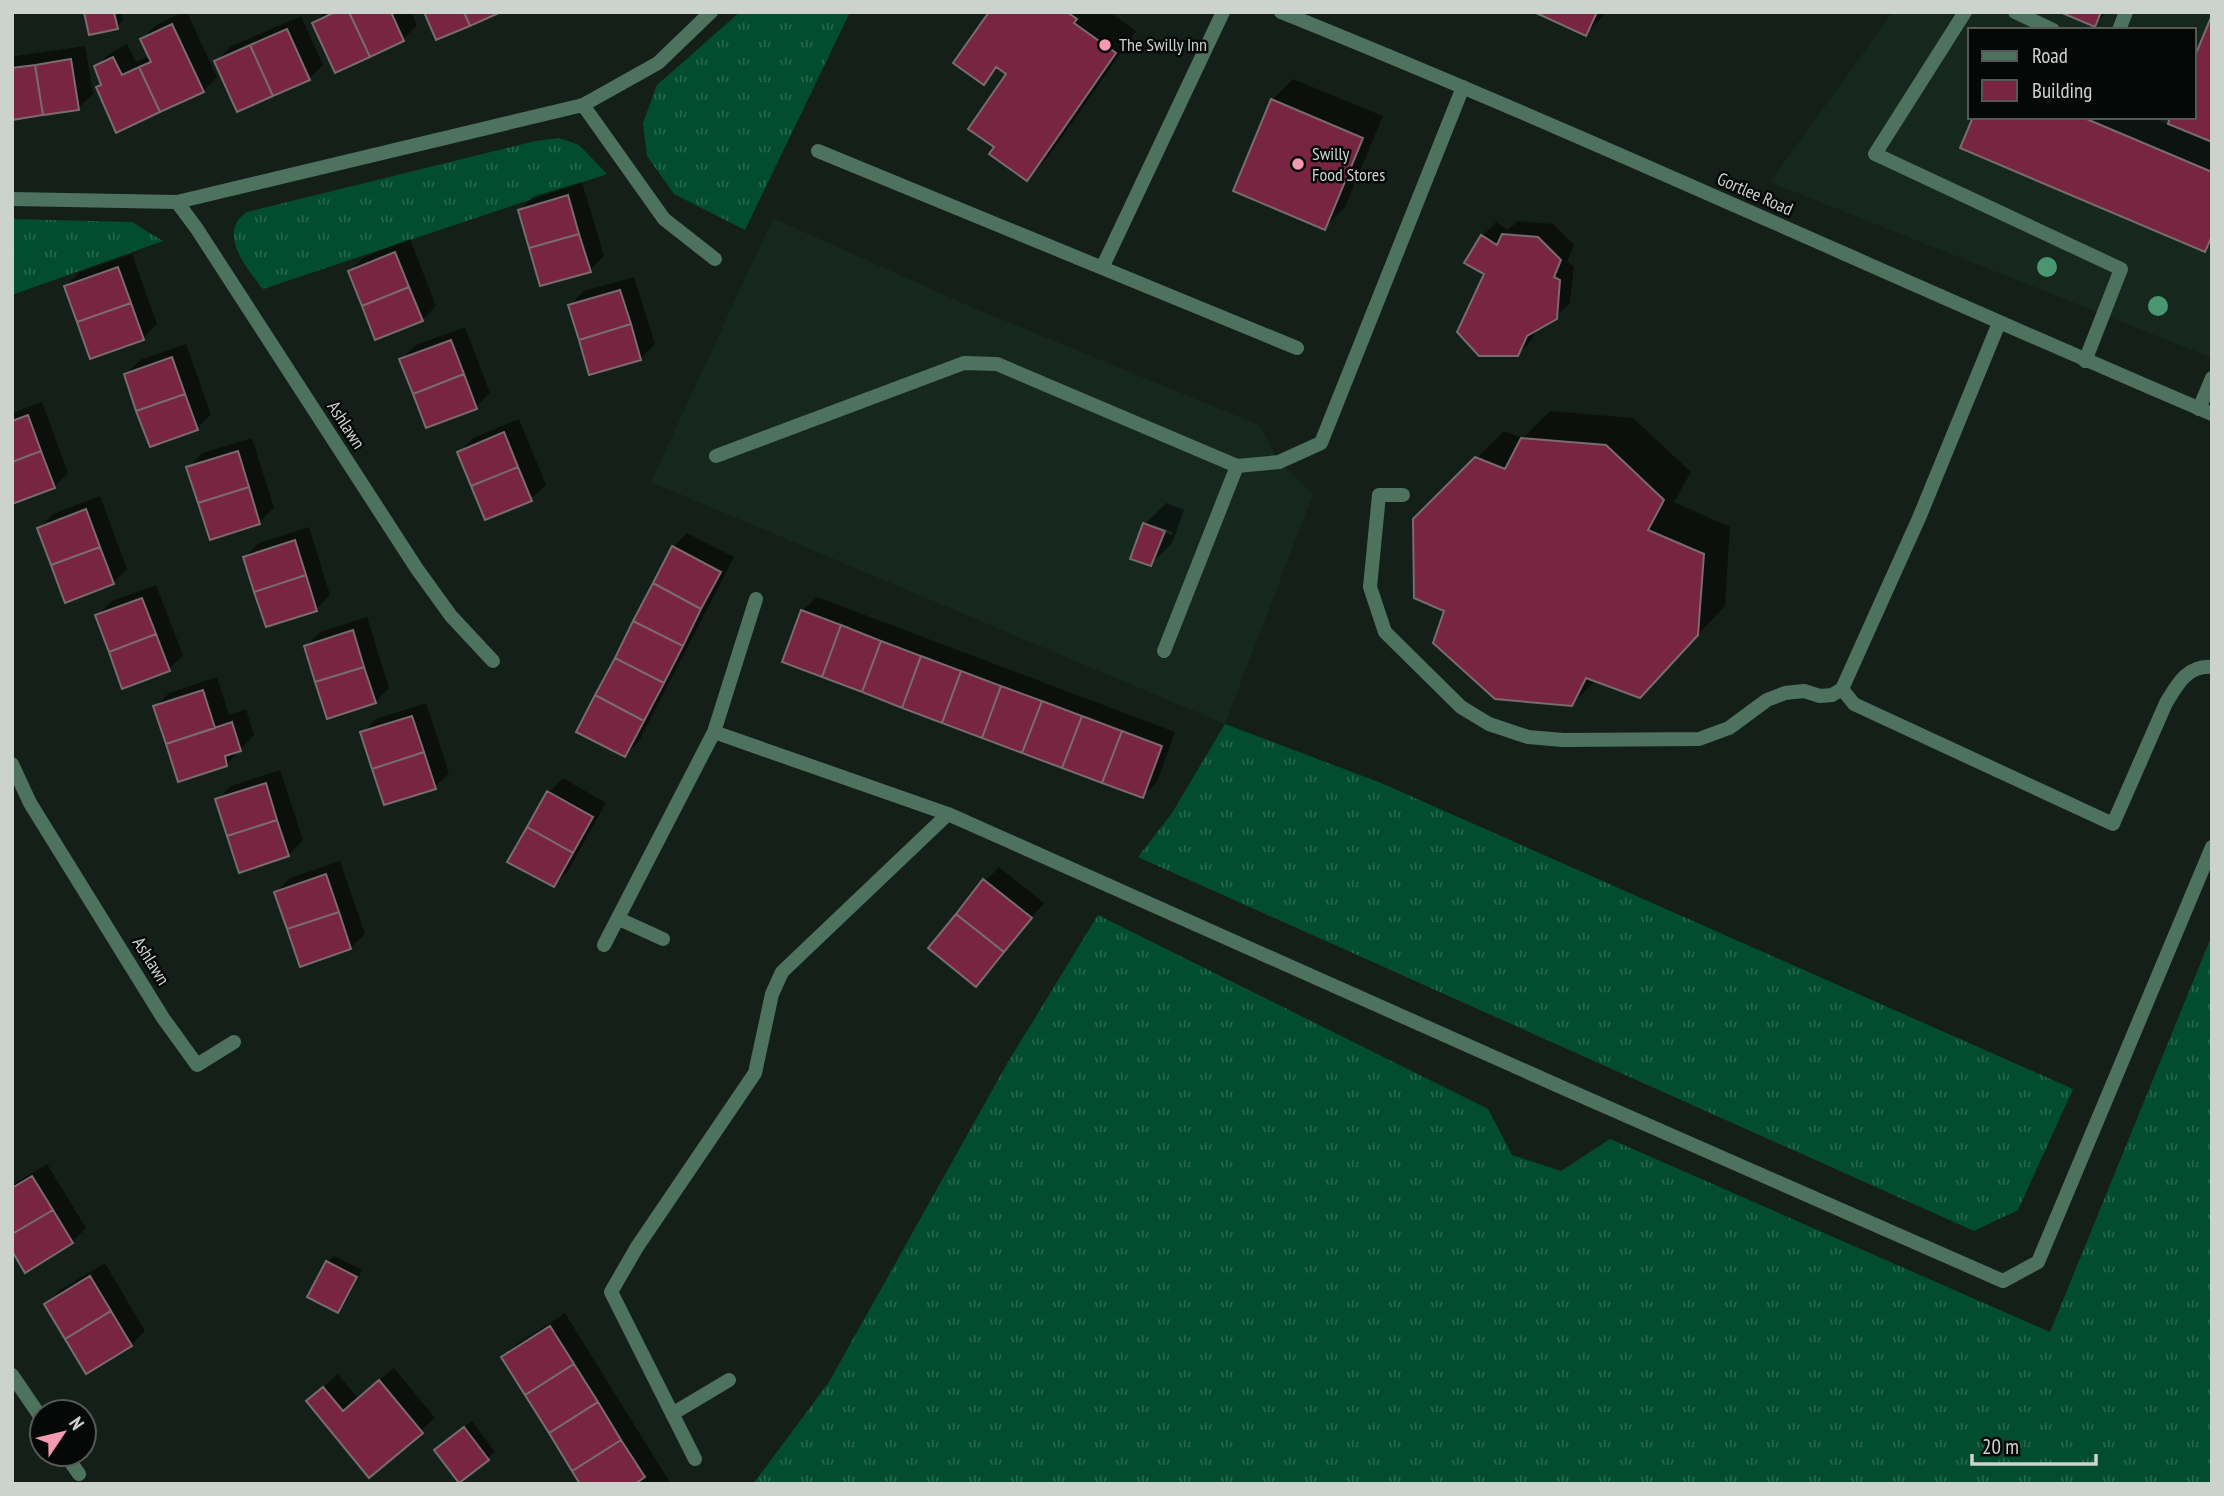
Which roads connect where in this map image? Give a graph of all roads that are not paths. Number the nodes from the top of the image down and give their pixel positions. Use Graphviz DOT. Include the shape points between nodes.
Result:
graph roads {
  1 [pos="711,12"];
  2 [pos="1223,12"];
  3 [pos="1281,12"];
  4 [pos="1965,12"];
  5 [pos="2015,12"];
  6 [pos="2049,28"];
  7 [pos="1463,87"];
  8 [pos="583,105"];
  9 [pos="818,150"];
  10 [pos="12,199"];
  11 [pos="177,202"];
  12 [pos="715,260"];
  13 [pos="1102,268"];
  14 [pos="1999,323"];
  15 [pos="1297,348"];
  16 [pos="2085,361"];
  17 [pos="2212,378"];
  18 [pos="2205,412"];
  19 [pos="716,456"];
  20 [pos="1237,466"];
  21 [pos="1403,495"];
  22 [pos="756,599"];
  23 [pos="1164,650"];
  24 [pos="493,662"];
  25 [pos="2212,667"];
  26 [pos="1842,689"];
  27 [pos="714,732"];
  28 [pos="12,764"];
  29 [pos="948,814"];
  30 [pos="2212,847"];
  31 [pos="619,919"];
  32 [pos="663,939"];
  33 [pos="604,945"];
  34 [pos="234,1042"];
  35 [pos="12,1375"];
  36 [pos="729,1380"];
  37 [pos="28,1398"];
  38 [pos="673,1414"];
  39 [pos="695,1459"];
  40 [pos="75,1468"];
  41 [pos="79,1474"];
  1 -- 8 [label="street" via="659,63"];
  2 -- 13 [label="street"];
  3 -- 7 [label="street, Gortlee Road"];
  4 -- 16 [label="street" via="1875,154 2121,269"];
  5 -- 6 [label="street"];
  7 -- 14 [label="street, Gortlee Road"];
  7 -- 20 [label="street" via="1321,443 1279,462"];
  8 -- 11 [label="street"];
  8 -- 12 [label="street" via="664,219"];
  9 -- 13 [label="street"];
  10 -- 11 [label="street"];
  11 -- 24 [label="street, Ashlawn" via="417,569"];
  13 -- 15 [label="street"];
  14 -- 16 [label="street, Gortlee Road"];
  14 -- 26 [label="street"];
  16 -- 18 [label="street, Gortlee Road"];
  17 -- 18 [label="street"];
  19 -- 20 [label="street" via="964,363 997,364"];
  20 -- 23 [label="street"];
  21 -- 26 [label="street" via="1380,495 1370,587 1385,632 1461,707 1489,724 1540,738 1699,739 1729,728 1767,700 1785,693 1832,695"];
  22 -- 27 [label="street"];
  25 -- 26 [label="street" via="2184,674 2174,689 2113,824 1854,704"];
  27 -- 29 [label="street"];
  27 -- 31 [label="street"];
  28 -- 34 [label="street, Ashlawn" via="30,803 197,1065"];
  29 -- 30 [label="street" via="2003,1281 2038,1262"];
  29 -- 38 [label="street" via="782,972 772,994 755,1073 611,1292"];
  31 -- 32 [label="street"];
  31 -- 33 [label="street"];
  35 -- 37 [label="street"];
  36 -- 38 [label="street"];
  38 -- 39 [label="street"];
  40 -- 41 [label="street"];
}
